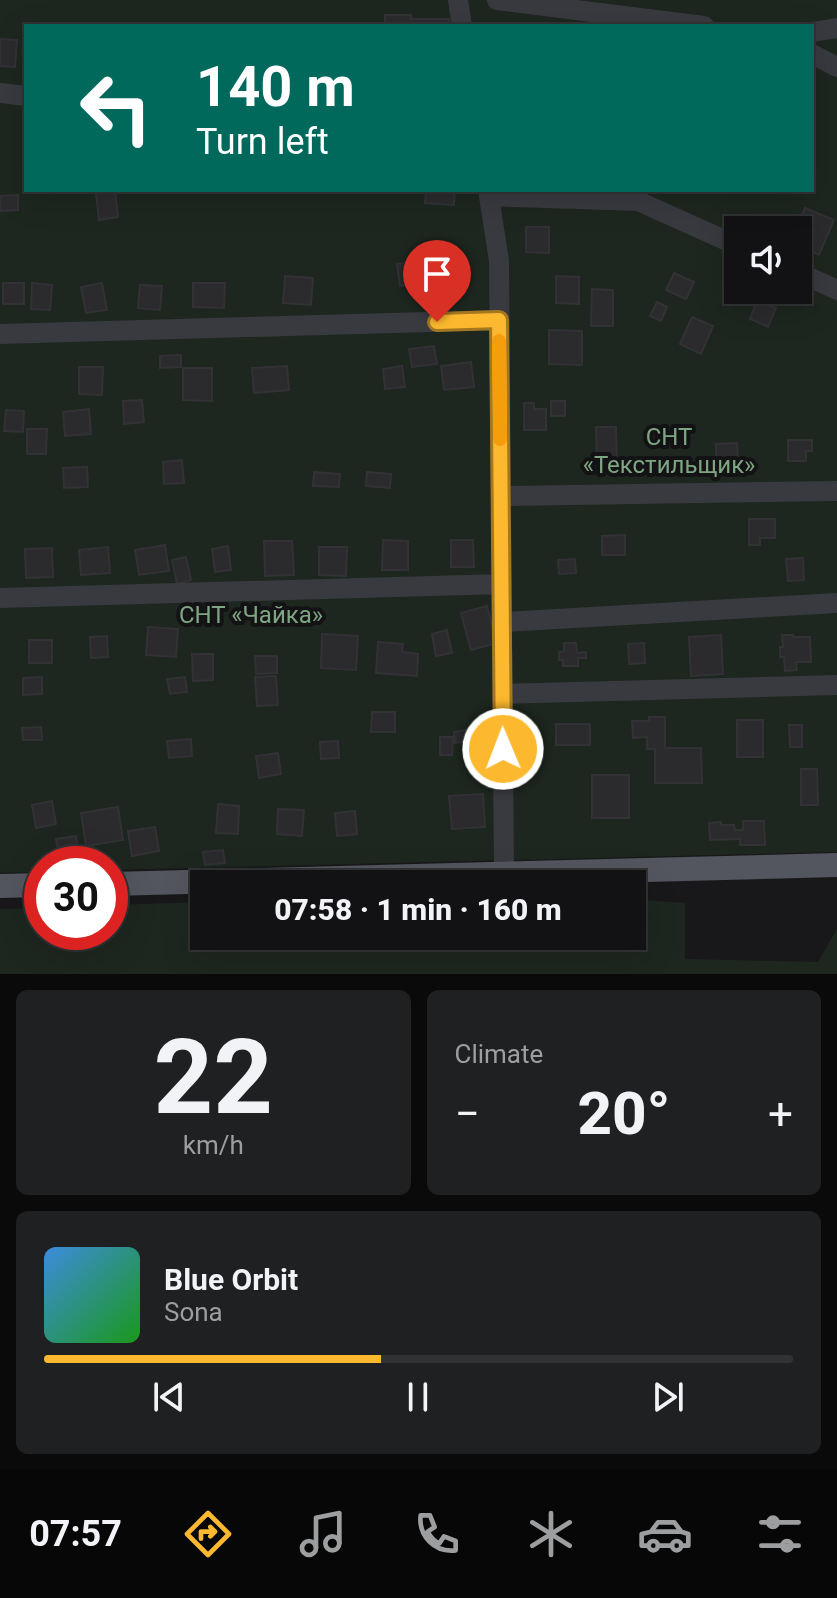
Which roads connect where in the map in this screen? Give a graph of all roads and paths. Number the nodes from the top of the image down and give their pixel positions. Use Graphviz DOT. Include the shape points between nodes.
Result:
graph roads {
  1 [pos="458,0"];
  2 [pos="497,0"];
  3 [pos="462,24"];
  4 [pos="688,24"];
  5 [pos="837,28"];
  6 [pos="814,32"];
  7 [pos="814,55"];
  8 [pos="837,67"];
  9 [pos="0,93"];
  10 [pos="24,96"];
  11 [pos="488,193"];
  12 [pos="724,240"];
  13 [pos="812,278"];
  14 [pos="837,290"];
  15 [pos="499,320"];
  16 [pos="0,334"];
  17 [pos="837,491"];
  18 [pos="501,496"];
  19 [pos="502,584"];
  20 [pos="0,598"];
  21 [pos="837,603"];
  22 [pos="502,622"];
  23 [pos="837,685"];
  24 [pos="502,694"];
  25 [pos="837,865"];
  26 [pos="504,870"];
  27 [pos="646,870"];
  28 [pos="190,882"];
  29 [pos="128,884"];
  30 [pos="24,885"];
  31 [pos="0,886"];
  1 -- 3 [label="street"];
  2 -- 4 [label="street"];
  5 -- 6 [label="street"];
  7 -- 8 [label="street"];
  9 -- 10 [label="street"];
  11 -- 12 [label="street" via="638,201"];
  11 -- 15 [label="street" via="499,261"];
  13 -- 14 [label="street"];
  15 -- 16 [label="street"];
  15 -- 18 [label="street"];
  17 -- 18 [label="street"];
  18 -- 19 [label="street"];
  19 -- 20 [label="street"];
  19 -- 22 [label="street"];
  21 -- 22 [label="street"];
  22 -- 24 [label="street"];
  23 -- 24 [label="street"];
  24 -- 26 [label="street"];
  25 -- 27 [label="main road"];
  28 -- 29 [label="main road"];
  30 -- 31 [label="main road"];
}
